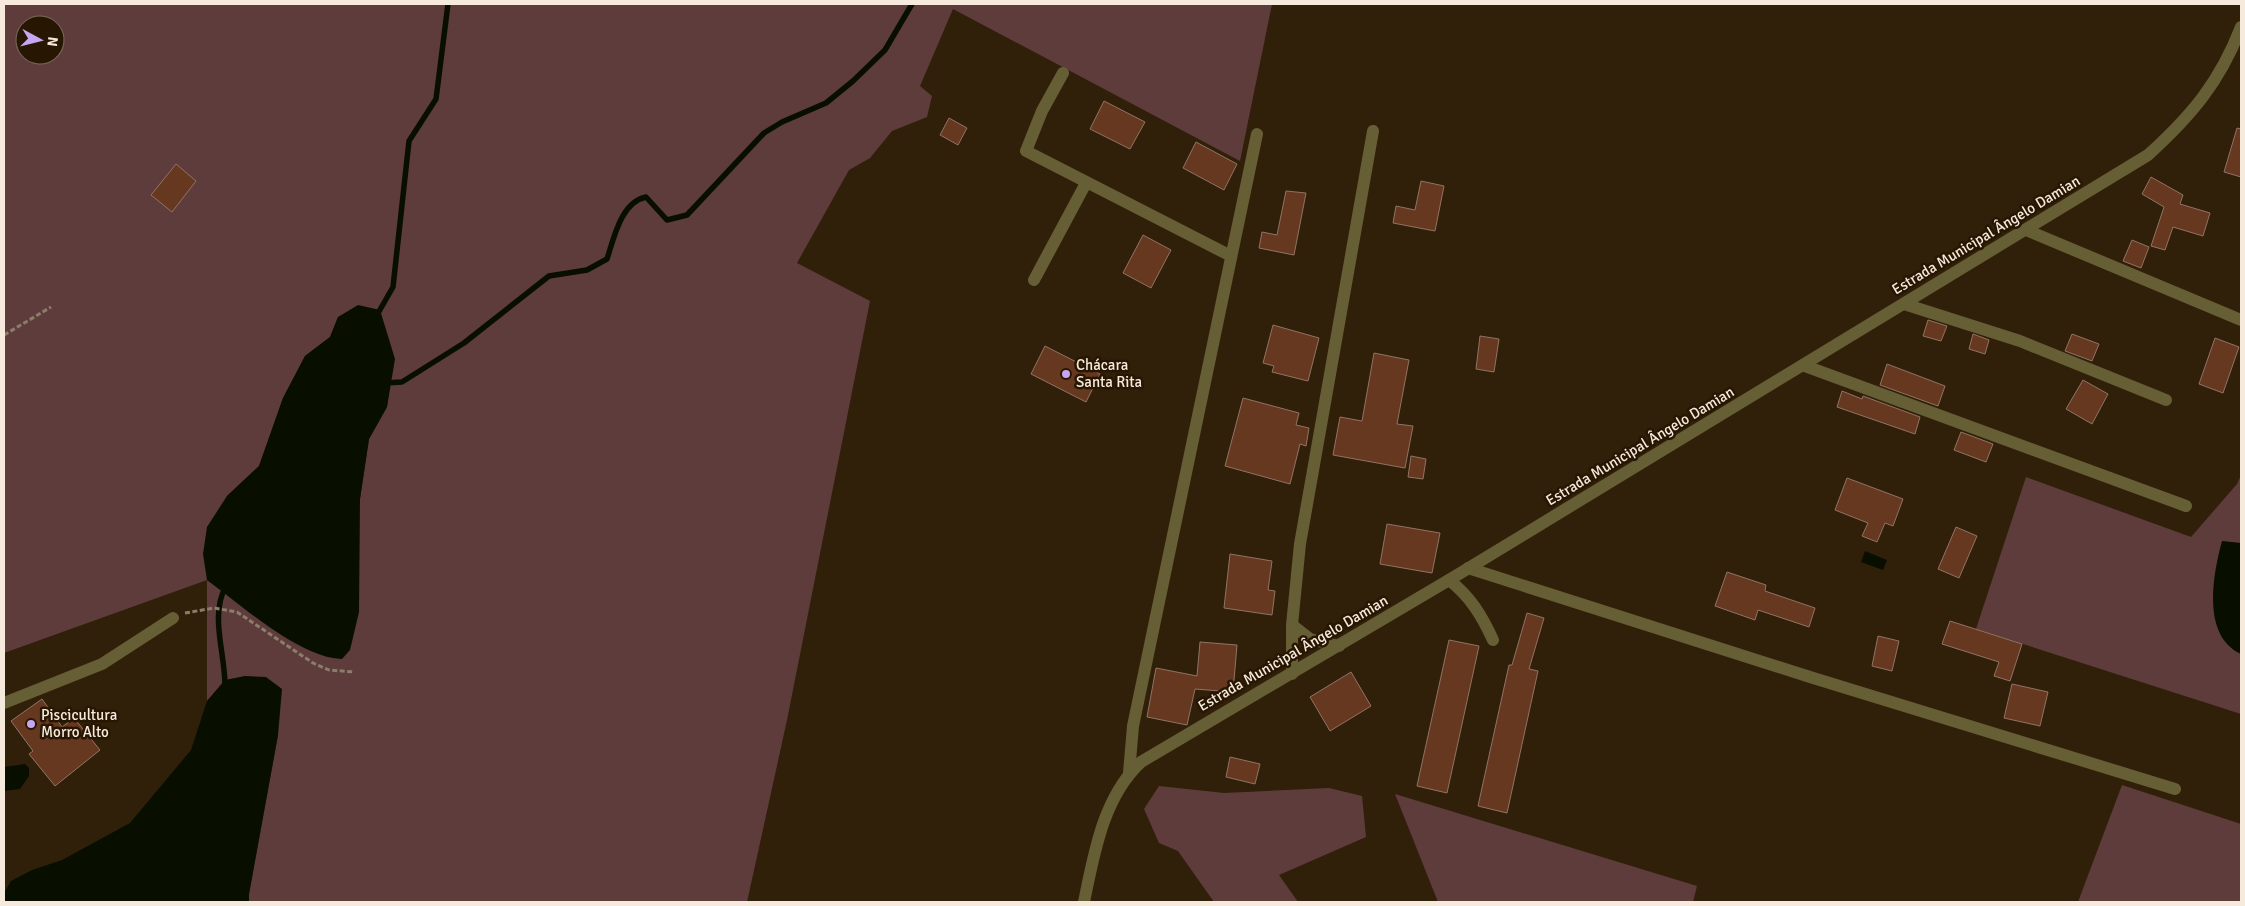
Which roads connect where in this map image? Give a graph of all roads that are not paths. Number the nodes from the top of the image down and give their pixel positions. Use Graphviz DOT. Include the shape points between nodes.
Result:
graph roads {
  1 [pos="2241,27"];
  2 [pos="1063,73"];
  3 [pos="1373,131"];
  4 [pos="1257,134"];
  5 [pos="1086,183"];
  6 [pos="2026,230"];
  7 [pos="1232,256"];
  8 [pos="1034,280"];
  9 [pos="1904,304"];
  10 [pos="2241,320"];
  11 [pos="1805,366"];
  12 [pos="2166,400"];
  13 [pos="2186,506"];
  14 [pos="1468,568"];
  15 [pos="1449,580"];
  16 [pos="173,618"];
  17 [pos="1292,625"];
  18 [pos="1493,640"];
  19 [pos="1339,646"];
  20 [pos="1292,674"];
  21 [pos="4,703"];
  22 [pos="1129,773"];
  23 [pos="2176,789"];
  24 [pos="1084,902"];
  1 -- 6 [label="street, Estrada Municipal Ângelo Damian" via="2207,94 2178,128 2148,155"];
  2 -- 5 [label="street" via="1042,111 1026,151"];
  3 -- 17 [label="street" via="1307,498"];
  4 -- 7 [label="street"];
  5 -- 7 [label="street"];
  5 -- 8 [label="street"];
  6 -- 9 [label="street, Estrada Municipal Ângelo Damian"];
  6 -- 10 [label="street"];
  7 -- 22 [label="street" via="1133,726"];
  9 -- 11 [label="street, Estrada Municipal Ângelo Damian"];
  9 -- 12 [label="street" via="2020,341"];
  11 -- 13 [label="street"];
  11 -- 14 [label="street, Estrada Municipal Ângelo Damian"];
  14 -- 15 [label="street, Estrada Municipal Ângelo Damian"];
  14 -- 23 [label="street"];
  15 -- 18 [label="street" via="1473,603"];
  15 -- 19 [label="street, Estrada Municipal Ângelo Damian"];
  16 -- 21 [label="street" via="102,664"];
  17 -- 19 [label="street" via="1310,639"];
  17 -- 20 [label="street"];
  19 -- 20 [label="street, Estrada Municipal Ângelo Damian"];
  20 -- 22 [label="street, Estrada Municipal Ângelo Damian" via="1155,753"];
  22 -- 24 [label="street, Estrada Municipal Ângelo Damian" via="1109,809 1098,840"];
}
